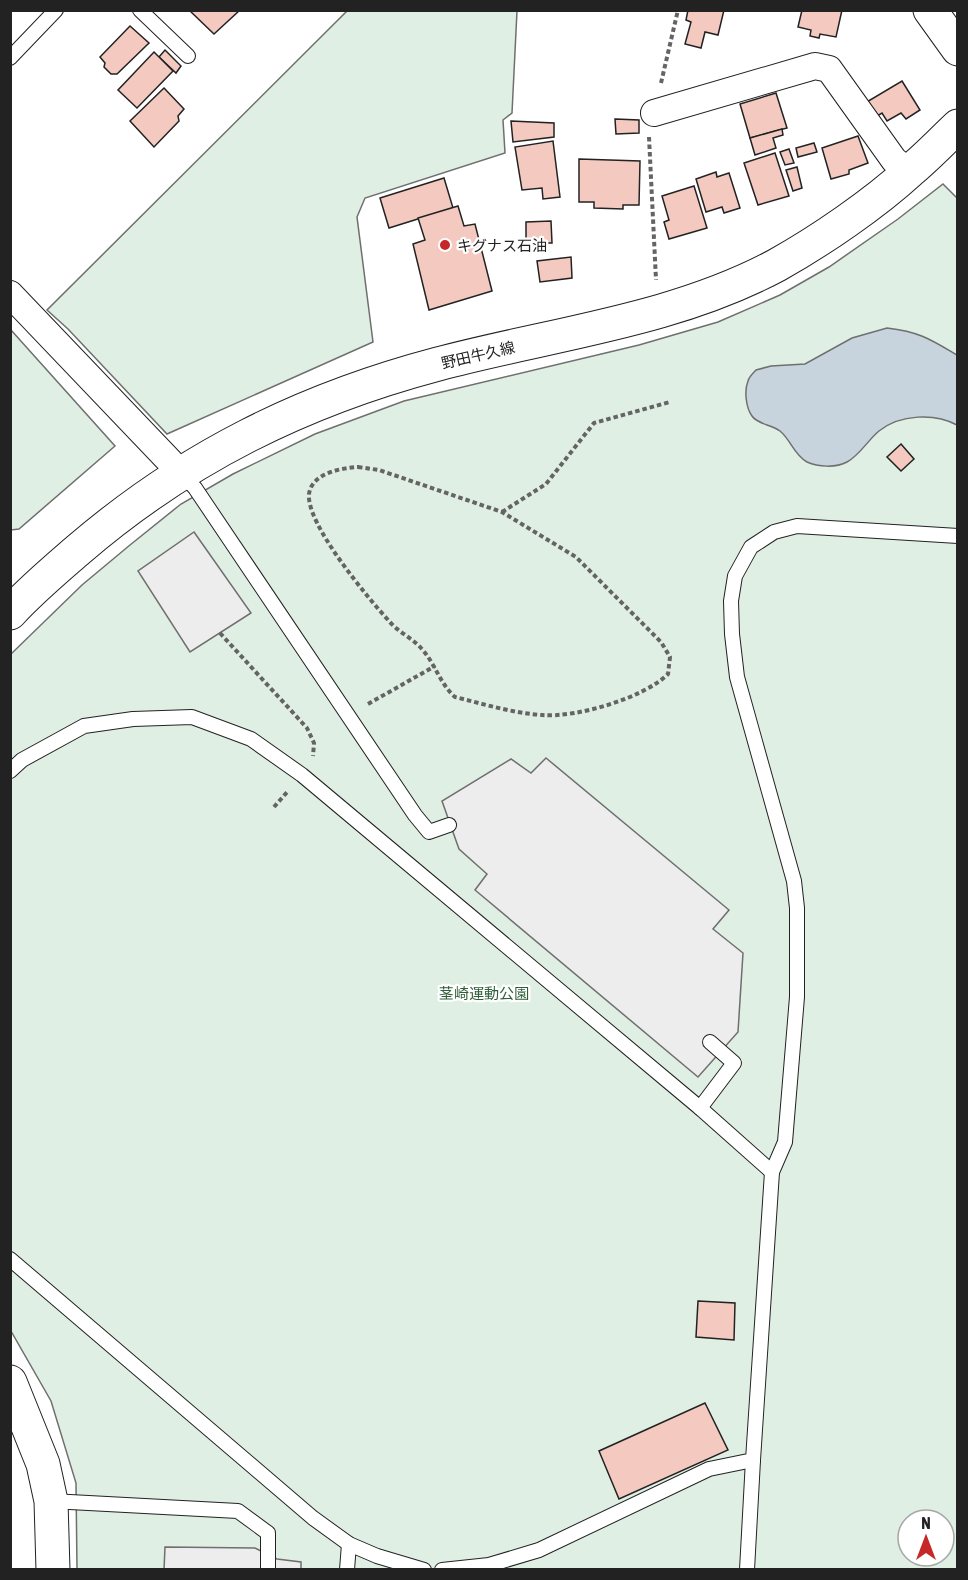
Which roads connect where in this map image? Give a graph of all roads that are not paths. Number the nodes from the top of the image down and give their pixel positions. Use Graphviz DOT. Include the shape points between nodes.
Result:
graph roads {
  1 [pos="56,10"];
  2 [pos="140,10"];
  3 [pos="930,10"];
  4 [pos="957,50"];
  5 [pos="188,56"];
  6 [pos="10,58"];
  7 [pos="654,112"];
  8 [pos="957,126"];
  9 [pos="909,172"];
  10 [pos="10,294"];
  11 [pos="180,472"];
  12 [pos="957,536"];
  13 [pos="14,601"];
  14 [pos="10,771"];
  15 [pos="449,825"];
  16 [pos="710,1042"];
  17 [pos="700,1108"];
  18 [pos="772,1172"];
  19 [pos="10,1259"];
  20 [pos="10,1382"];
  21 [pos="753,1460"];
  22 [pos="51,1502"];
  23 [pos="349,1544"];
  24 [pos="53,1569"];
  25 [pos="268,1569"];
  26 [pos="347,1569"];
  27 [pos="424,1569"];
  28 [pos="442,1569"];
  29 [pos="747,1569"];
  1 -- 6 [label="lane"];
  2 -- 5 [label="lane"];
  3 -- 4 [label="main road"];
  7 -- 9 [label="street" via="815,66 829,69 894,160"];
  8 -- 9 [label="main road, 野田牛久線"];
  9 -- 11 [label="main road, 野田牛久線" via="842,224 776,265 712,294 360,387 242,437"];
  10 -- 11 [label="street"];
  11 -- 13 [label="main road, 野田牛久線"];
  11 -- 15 [label="lane" via="195,488 415,815 429,832"];
  12 -- 18 [label="lane" via="797,526 774,532 751,547 735,576 731,601 737,677 794,881 797,908 797,997 786,1142"];
  14 -- 17 [label="lane" via="22,760 84,726 133,719 192,717 251,739 302,776"];
  16 -- 17 [label="lane" via="734,1063"];
  17 -- 18 [label="lane"];
  18 -- 21 [label="lane"];
  19 -- 23 [label="lane" via="313,1518"];
  20 -- 22 [label="main road" via="43,1464"];
  21 -- 28 [label="lane" via="709,1469 539,1551 489,1564"];
  21 -- 29 [label="lane"];
  22 -- 24 [label="main road"];
  22 -- 25 [label="lane" via="238,1511 268,1533"];
  23 -- 26 [label="lane"];
  23 -- 27 [label="lane"];
}
